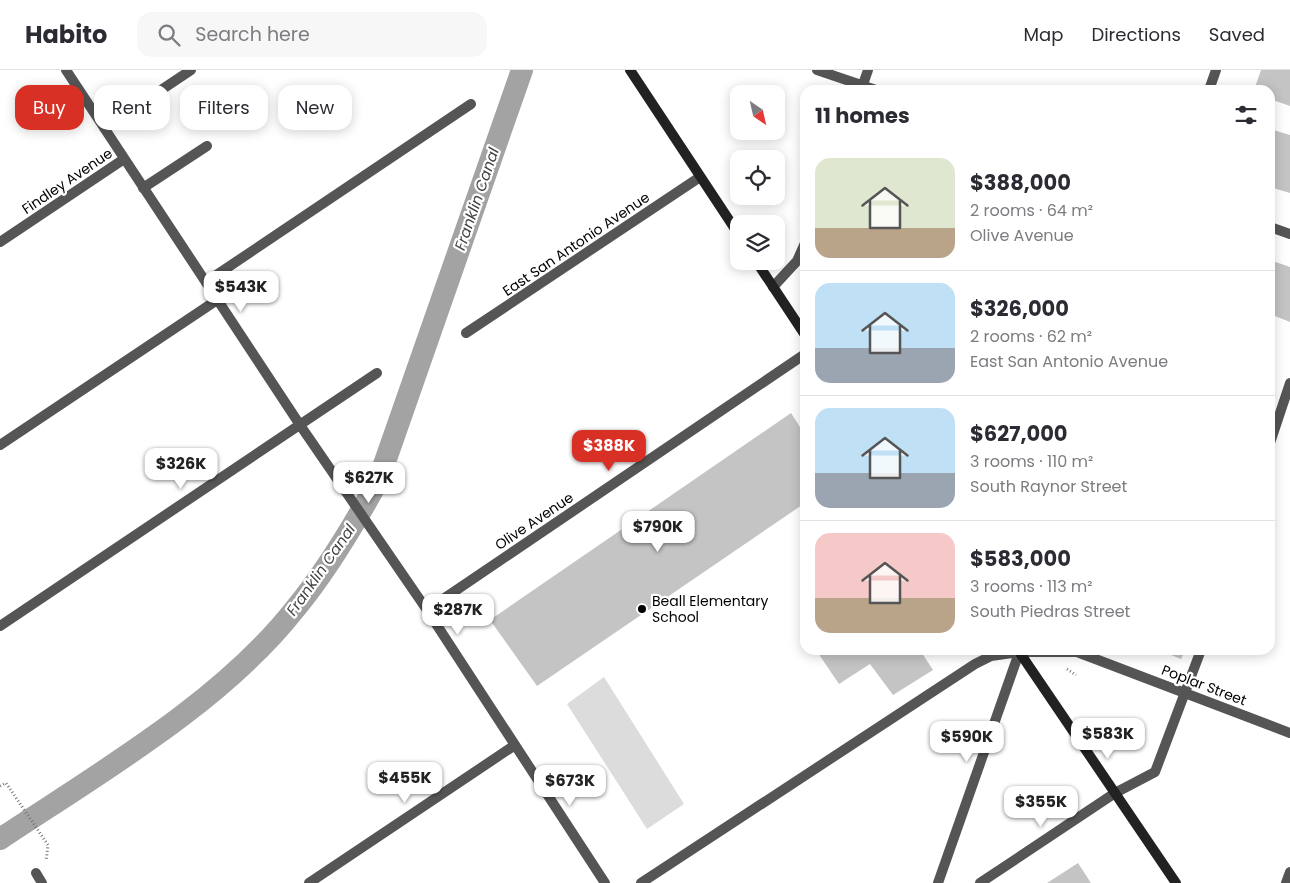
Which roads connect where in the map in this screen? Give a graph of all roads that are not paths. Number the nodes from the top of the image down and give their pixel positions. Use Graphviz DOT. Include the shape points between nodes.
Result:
graph roads {
  1 [pos="66,70"];
  2 [pos="191,70"];
  3 [pos="630,70"];
  4 [pos="818,70"];
  5 [pos="868,70"];
  6 [pos="1216,70"];
  7 [pos="168,85"];
  8 [pos="854,85"];
  9 [pos="862,85"];
  10 [pos="1211,85"];
  11 [pos="471,104"];
  12 [pos="94,113"];
  13 [pos="105,130"];
  14 [pos="207,146"];
  15 [pos="124,159"];
  16 [pos="700,177"];
  17 [pos="143,188"];
  18 [pos="730,222"];
  19 [pos="1275,229"];
  20 [pos="1290,234"];
  21 [pos="0,242"];
  22 [pos="800,254"];
  23 [pos="762,270"];
  24 [pos="206,282"];
  25 [pos="774,287"];
  26 [pos="217,300"];
  27 [pos="800,327"];
  28 [pos="466,333"];
  29 [pos="800,357"];
  30 [pos="376,373"];
  31 [pos="1290,382"];
  32 [pos="300,425"];
  33 [pos="1275,428"];
  34 [pos="0,445"];
  35 [pos="427,610"];
  36 [pos="0,626"];
  37 [pos="997,655"];
  38 [pos="1018,655"];
  39 [pos="1022,655"];
  40 [pos="1085,655"];
  41 [pos="1199,655"];
  42 [pos="1187,694"];
  43 [pos="1290,733"];
  44 [pos="515,746"];
  45 [pos="1115,793"];
  46 [pos="1290,872"];
  47 [pos="36,873"];
  48 [pos="42,883"];
  49 [pos="309,883"];
  50 [pos="605,883"];
  51 [pos="641,883"];
  52 [pos="938,883"];
  53 [pos="980,883"];
  54 [pos="1176,883"];
  55 [pos="1286,883"];
  1 -- 12 [label="street"];
  2 -- 7 [label="street, Findley Avenue"];
  3 -- 16 [label="main road"];
  4 -- 8 [label="street"];
  5 -- 9 [label="street"];
  6 -- 10 [label="street"];
  11 -- 24 [label="street"];
  13 -- 15 [label="street"];
  14 -- 17 [label="street"];
  15 -- 17 [label="street"];
  15 -- 21 [label="street, Findley Avenue"];
  16 -- 18 [label="main road"];
  16 -- 28 [label="street, East San Antonio Avenue"];
  17 -- 24 [label="street"];
  19 -- 20 [label="street"];
  22 -- 25 [label="street"];
  23 -- 25 [label="main road"];
  24 -- 26 [label="street"];
  25 -- 27 [label="main road"];
  26 -- 32 [label="street"];
  26 -- 34 [label="street"];
  29 -- 35 [label="street, Olive Avenue"];
  30 -- 32 [label="street"];
  31 -- 33 [label="street"];
  32 -- 35 [label="street"];
  32 -- 36 [label="street"];
  35 -- 44 [label="street"];
  37 -- 51 [label="street, Poplar Street" via="975,664"];
  38 -- 52 [label="street"];
  39 -- 45 [label="main road"];
  40 -- 42 [label="street, Poplar Street"];
  41 -- 42 [label="street"];
  42 -- 43 [label="street, Poplar Street"];
  42 -- 45 [label="street" via="1155,772"];
  44 -- 49 [label="street"];
  44 -- 50 [label="street"];
  45 -- 53 [label="street"];
  45 -- 54 [label="main road"];
  46 -- 55 [label="street"];
  47 -- 48 [label="street"];
}
